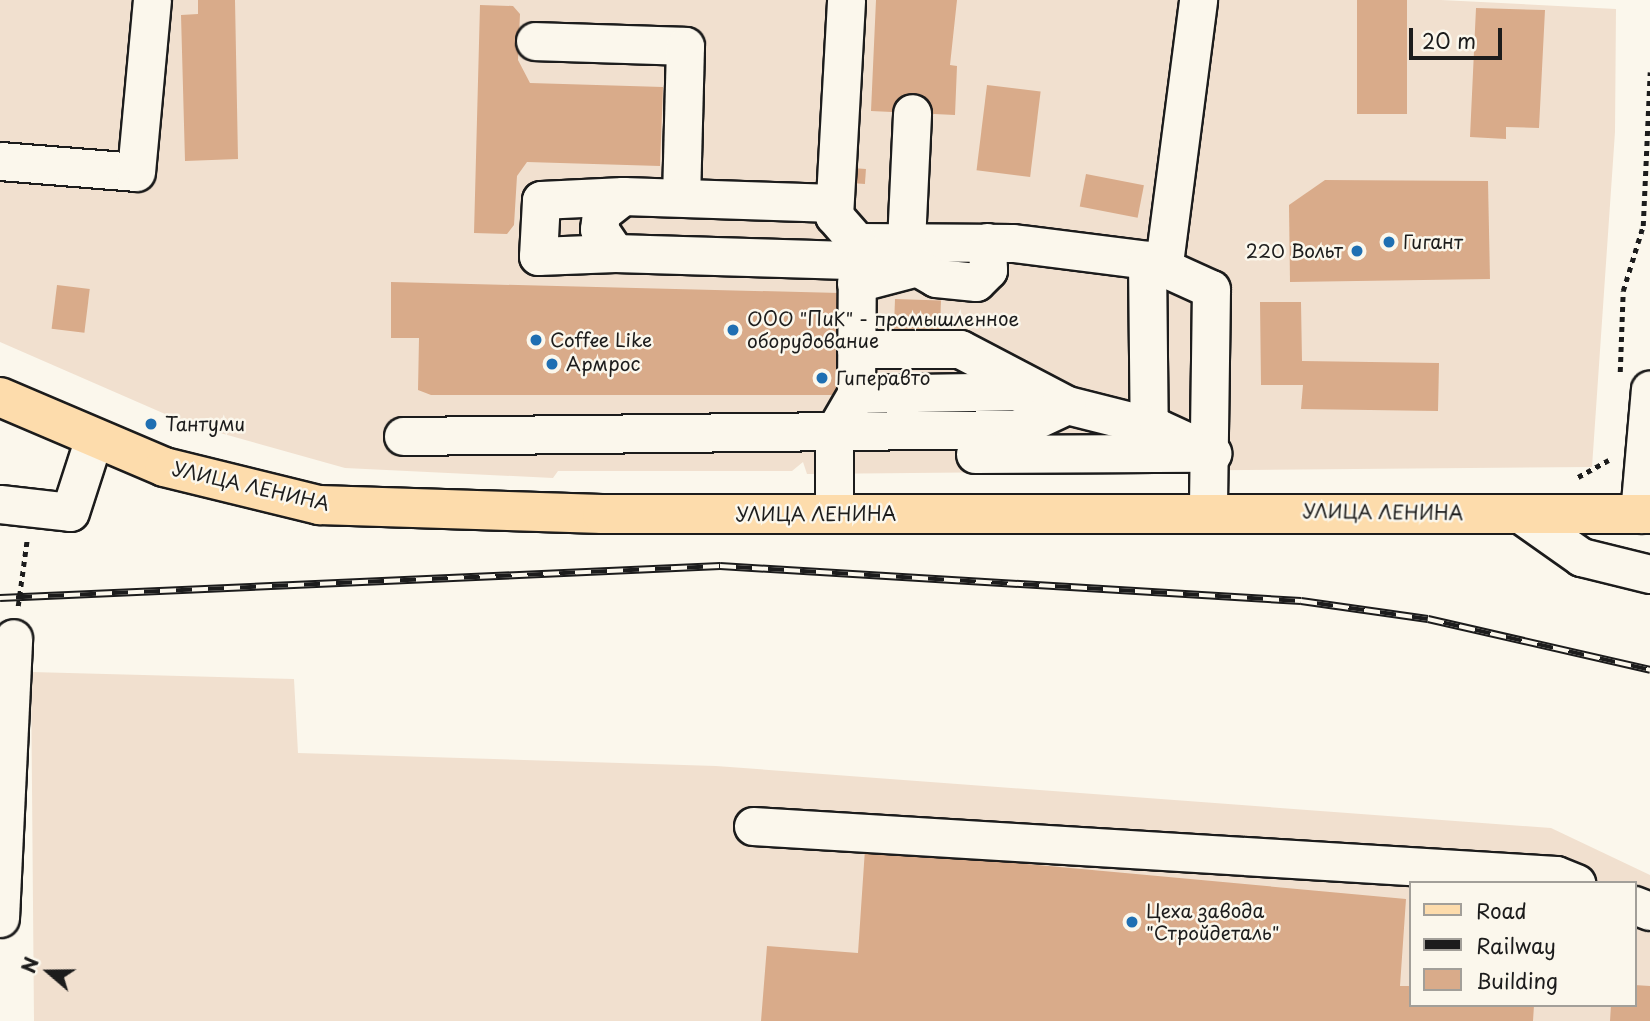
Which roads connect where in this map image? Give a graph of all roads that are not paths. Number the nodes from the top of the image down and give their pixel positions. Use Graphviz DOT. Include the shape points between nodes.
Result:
graph roads {
  1 [pos="152,0"];
  2 [pos="846,0"];
  3 [pos="1198,0"];
  4 [pos="535,41"];
  5 [pos="912,113"];
  6 [pos="0,161"];
  7 [pos="681,195"];
  8 [pos="623,196"];
  9 [pos="834,203"];
  10 [pos="906,242"];
  11 [pos="987,242"];
  12 [pos="615,253"];
  13 [pos="1155,261"];
  14 [pos="857,262"];
  15 [pos="856,349"];
  16 [pos="1635,386"];
  17 [pos="856,394"];
  18 [pos="0,397"];
  19 [pos="1053,398"];
  20 [pos="403,436"];
  21 [pos="93,440"];
  22 [pos="1149,440"];
  23 [pos="834,443"];
  24 [pos="1212,453"];
  25 [pos="16,507"];
  26 [pos="1208,510"];
  27 [pos="834,514"];
  28 [pos="1520,514"];
  29 [pos="1644,514"];
  30 [pos="1650,574"];
  31 [pos="13,638"];
  32 [pos="753,826"];
  33 [pos="1571,881"];
  34 [pos="0,918"];
  1 -- 6 [label="street" via="136,172"];
  2 -- 9 [label="street"];
  3 -- 13 [label="street"];
  4 -- 7 [label="street" via="684,46"];
  5 -- 10 [label="street"];
  7 -- 8 [label="street"];
  7 -- 9 [label="street"];
  8 -- 12 [label="street" via="601,213 599,229"];
  8 -- 12 [label="street" via="541,200 538,256"];
  9 -- 14 [label="street" via="834,216"];
  10 -- 11 [label="street"];
  10 -- 14 [label="street"];
  11 -- 13 [label="street" via="1040,256"];
  11 -- 14 [label="street" via="988,270 976,282 936,278 917,267"];
  12 -- 14 [label="street"];
  13 -- 22 [label="street"];
  13 -- 24 [label="street" via="1211,289"];
  14 -- 15 [label="street"];
  15 -- 17 [label="street"];
  15 -- 19 [label="street" via="960,349"];
  16 -- 29 [label="street"];
  17 -- 19 [label="street"];
  17 -- 23 [label="street"];
  18 -- 21 [label="main road, УЛИЦА ЛЕНИНА"];
  19 -- 22 [label="street"];
  19 -- 23 [label="street" via="1016,429"];
  20 -- 23 [label="street"];
  21 -- 25 [label="street" via="70,512"];
  21 -- 27 [label="main road, УЛИЦА ЛЕНИНА" via="164,467 319,505"];
  22 -- 23 [label="street"];
  22 -- 24 [label="street"];
  23 -- 27 [label="street"];
  24 -- 26 [label="street"];
  26 -- 27 [label="main road, УЛИЦА ЛЕНИНА"];
  26 -- 28 [label="main road, УЛИЦА ЛЕНИНА"];
  28 -- 29 [label="main road, УЛИЦА ЛЕНИНА"];
  28 -- 30 [label="street" via="1581,557"];
  31 -- 34 [label="street"];
  32 -- 33 [label="street" via="1556,875"];
}
